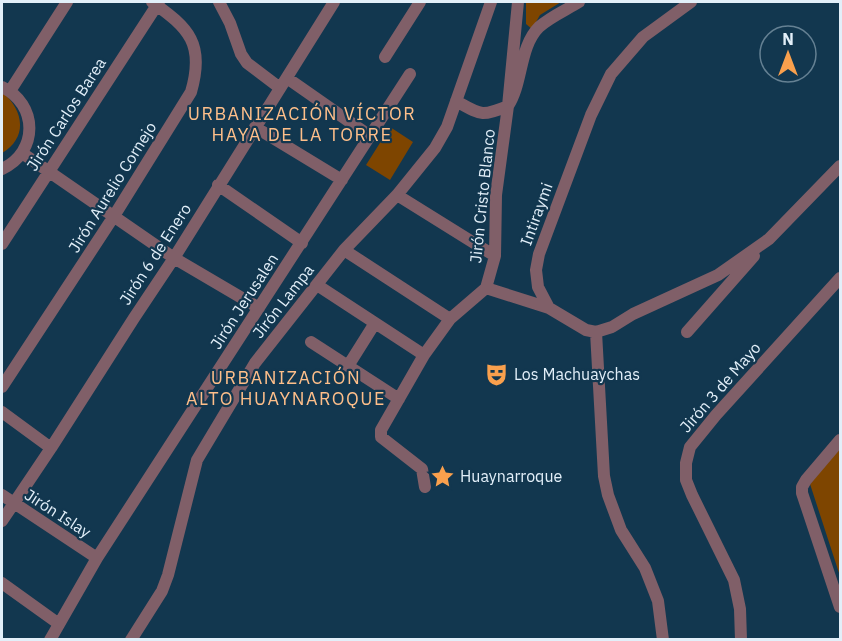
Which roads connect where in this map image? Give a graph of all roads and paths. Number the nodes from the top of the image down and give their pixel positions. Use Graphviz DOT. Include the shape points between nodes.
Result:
graph roads {
  1 [pos="67,2"];
  2 [pos="219,2"];
  3 [pos="334,2"];
  4 [pos="420,2"];
  5 [pos="491,2"];
  6 [pos="518,2"];
  7 [pos="579,2"];
  8 [pos="691,2"];
  9 [pos="156,3"];
  10 [pos="385,57"];
  11 [pos="410,74"];
  12 [pos="283,83"];
  13 [pos="6,89"];
  14 [pos="456,101"];
  15 [pos="508,106"];
  16 [pos="255,128"];
  17 [pos="370,136"];
  18 [pos="22,153"];
  19 [pos="840,166"];
  20 [pos="2,169"];
  21 [pos="49,171"];
  22 [pos="342,180"];
  23 [pos="218,185"];
  24 [pos="396,195"];
  25 [pos="114,216"];
  26 [pos="769,239"];
  27 [pos="302,243"];
  28 [pos="2,244"];
  29 [pos="344,250"];
  30 [pos="495,256"];
  31 [pos="174,258"];
  32 [pos="840,278"];
  33 [pos="317,285"];
  34 [pos="486,288"];
  35 [pos="259,308"];
  36 [pos="549,308"];
  37 [pos="450,319"];
  38 [pos="375,323"];
  39 [pos="596,332"];
  40 [pos="687,332"];
  41 [pos="311,342"];
  42 [pos="424,356"];
  43 [pos="348,366"];
  44 [pos="2,387"];
  45 [pos="399,399"];
  46 [pos="2,412"];
  47 [pos="840,440"];
  48 [pos="51,448"];
  49 [pos="425,487"];
  50 [pos="2,495"];
  51 [pos="13,503"];
  52 [pos="2,521"];
  53 [pos="97,558"];
  54 [pos="2,583"];
  55 [pos="840,607"];
  56 [pos="59,624"];
  57 [pos="50,639"];
  58 [pos="131,639"];
  59 [pos="663,639"];
  60 [pos="741,639"];
  1 -- 13 [label="street"];
  2 -- 12 [label="street" via="248,63"];
  3 -- 12 [label="street, Jirón 6 de Enero"];
  4 -- 10 [label="street"];
  5 -- 14 [label="street, Jirón Lampa"];
  6 -- 15 [label="street, Jirón Cristo Blanco"];
  7 -- 15 [label="street" via="539,27 532,36 517,91"];
  8 -- 36 [label="street, Intiraymi" via="643,37 611,74 591,115 539,254 538,287"];
  9 -- 21 [label="street, Jirón Carlos Barea"];
  9 -- 25 [label="street, Jirón Aurelio Cornejo" via="177,19 190,36 197,71 191,92"];
  11 -- 17 [label="street, Jirón Jerusalen"];
  12 -- 16 [label="street, Jirón 6 de Enero"];
  12 -- 17 [label="street"];
  13 -- 18 [label="street" via="23,104 29,120 29,137"];
  14 -- 15 [label="street" via="478,113"];
  14 -- 24 [label="street, Jirón Lampa" via="435,148"];
  15 -- 30 [label="street, Jirón Cristo Blanco" via="496,195"];
  16 -- 22 [label="street"];
  16 -- 23 [label="street, Jirón 6 de Enero"];
  17 -- 22 [label="street, Jirón Jerusalen"];
  18 -- 20 [label="street"];
  18 -- 21 [label="street"];
  19 -- 26 [label="street"];
  21 -- 25 [label="street"];
  21 -- 28 [label="street, Jirón Carlos Barea"];
  22 -- 27 [label="street, Jirón Jerusalen"];
  23 -- 27 [label="street"];
  23 -- 31 [label="street, Jirón 6 de Enero"];
  24 -- 29 [label="street, Jirón Lampa"];
  24 -- 30 [label="street"];
  25 -- 31 [label="street"];
  25 -- 44 [label="street, Jirón Aurelio Cornejo"];
  26 -- 39 [label="street" via="718,275"];
  26 -- 40 [label="street"];
  27 -- 35 [label="street, Jirón Jerusalen"];
  29 -- 33 [label="street, Jirón Lampa"];
  29 -- 37 [label="street"];
  30 -- 34 [label="street, Jirón Cristo Blanco"];
  31 -- 35 [label="street"];
  31 -- 48 [label="street, Jirón 6 de Enero"];
  32 -- 60 [label="street, Jirón 3 de Mayo" via="690,447 687,480 734,580"];
  33 -- 38 [label="street"];
  33 -- 58 [label="street, Jirón Lampa" via="255,363 205,444 197,460 162,591"];
  34 -- 36 [label="street"];
  34 -- 37 [label="street, Jirón Cristo Blanco"];
  35 -- 53 [label="street, Jirón Jerusalen"];
  36 -- 39 [label="street"];
  37 -- 42 [label="street, Jirón Cristo Blanco"];
  38 -- 42 [label="street"];
  38 -- 43 [label="street"];
  39 -- 59 [label="street" via="608,495 621,530 645,568 658,602"];
  41 -- 43 [label="street"];
  42 -- 45 [label="street, Jirón Cristo Blanco"];
  43 -- 45 [label="street"];
  45 -- 49 [label="street, Jirón Cristo Blanco" via="381,436 422,469"];
  46 -- 48 [label="street"];
  47 -- 55 [label="street" via="802,487"];
  48 -- 51 [label="street, Jirón 6 de Enero"];
  50 -- 51 [label="street, Jirón Islay"];
  51 -- 52 [label="street, Jirón 6 de Enero"];
  51 -- 53 [label="street, Jirón Islay"];
  53 -- 56 [label="street, Jirón Jerusalen"];
  54 -- 56 [label="street"];
  56 -- 57 [label="street, Jirón Jerusalen"];
}
